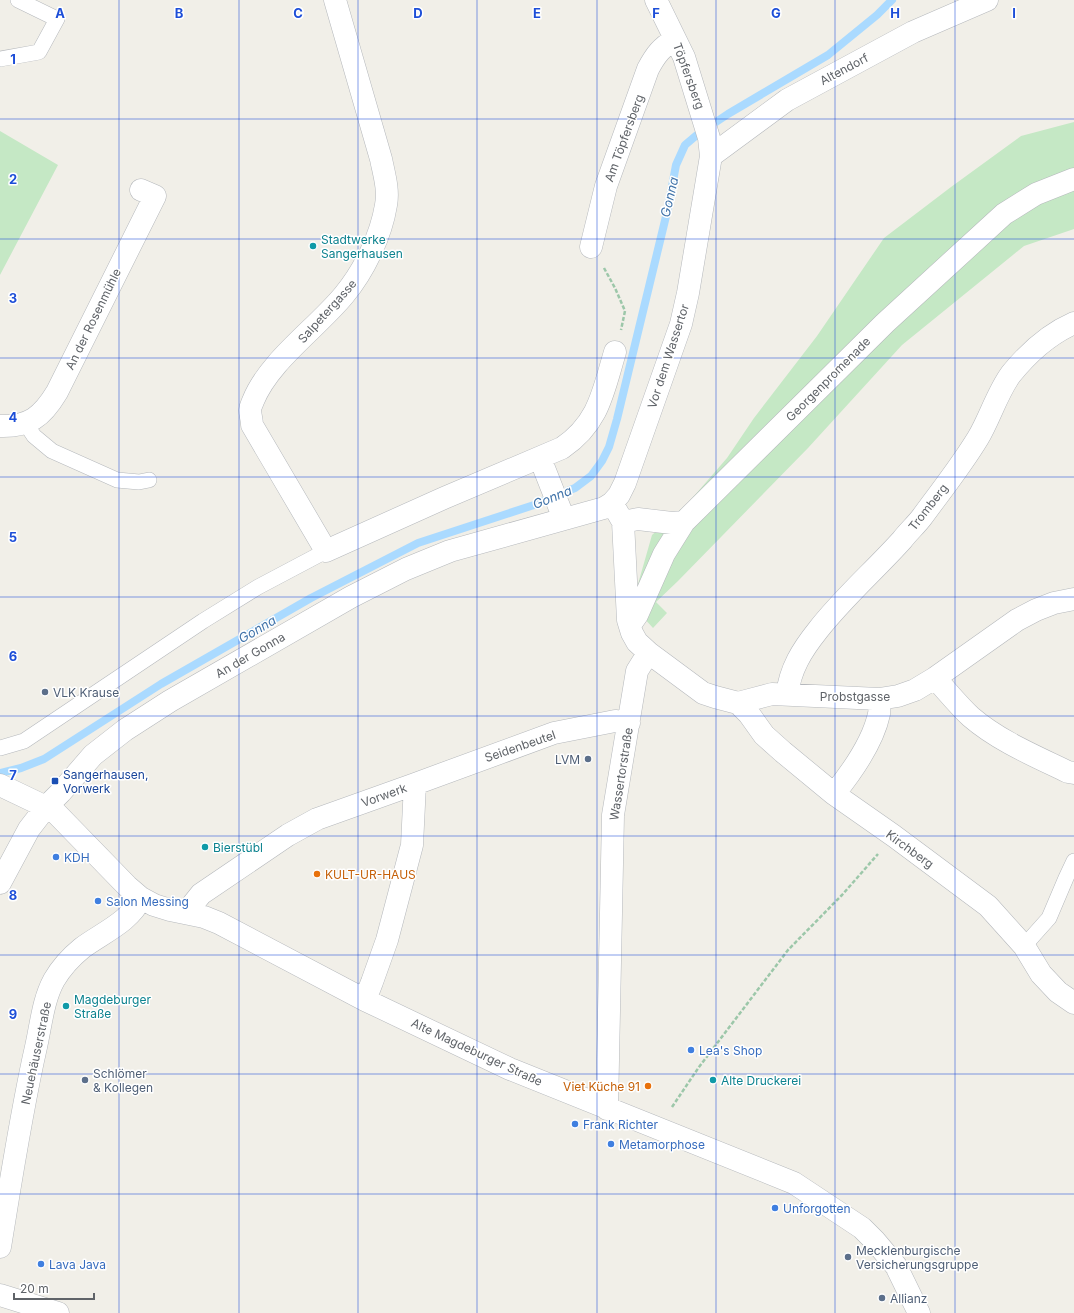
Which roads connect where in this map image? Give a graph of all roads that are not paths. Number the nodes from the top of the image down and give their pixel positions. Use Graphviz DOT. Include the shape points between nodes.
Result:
graph roads {
  1 [pos="18,0"];
  2 [pos="334,0"];
  3 [pos="656,0"];
  4 [pos="987,0"];
  5 [pos="676,39"];
  6 [pos="0,59"];
  7 [pos="710,147"];
  8 [pos="1074,179"];
  9 [pos="141,190"];
  10 [pos="592,247"];
  11 [pos="1074,323"];
  12 [pos="615,352"];
  13 [pos="26,424"];
  14 [pos="0,426"];
  15 [pos="543,466"];
  16 [pos="149,480"];
  17 [pos="612,503"];
  18 [pos="561,511"];
  19 [pos="623,522"];
  20 [pos="684,522"];
  21 [pos="326,551"];
  22 [pos="1074,599"];
  23 [pos="630,625"];
  24 [pos="649,653"];
  25 [pos="935,678"];
  26 [pos="787,695"];
  27 [pos="879,699"];
  28 [pos="738,703"];
  29 [pos="629,723"];
  30 [pos="0,748"];
  31 [pos="1074,773"];
  32 [pos="415,784"];
  33 [pos="6,788"];
  34 [pos="834,794"];
  35 [pos="46,807"];
  36 [pos="1074,861"];
  37 [pos="0,883"];
  38 [pos="141,898"];
  39 [pos="190,914"];
  40 [pos="1024,946"];
  41 [pos="365,1000"];
  42 [pos="1074,1003"];
  43 [pos="607,1109"];
  44 [pos="0,1246"];
  45 [pos="0,1295"];
  46 [pos="58,1313"];
  47 [pos="919,1313"];
  1 -- 6 [label="lane" via="57,19 39,52"];
  2 -- 21 [label="street, Salpetergasse" via="381,159 386,184 386,204 376,239 364,267 345,294 267,376 250,409 252,425"];
  3 -- 5 [label="street, Töpfersberg"];
  4 -- 7 [label="street, Altendorf" via="913,32 787,100"];
  5 -- 7 [label="street, Töpfersberg" via="701,109"];
  5 -- 10 [label="street, Am Töpfersberg" via="662,48 648,69 606,186"];
  7 -- 17 [label="street, Vor dem Wassertor" via="681,324 625,483"];
  8 -- 20 [label="street, Georgenpromenade" via="1036,194 1004,214 885,323"];
  9 -- 13 [label="street, An der Rosenmühle" via="155,196 51,403 40,415"];
  11 -- 26 [label="street, Tromberg" via="1048,337 1011,375 979,437 920,519 831,614 808,643 793,668"];
  12 -- 15 [label="street" via="593,419 573,441"];
  13 -- 14 [label="street, An der Rosenmühle"];
  13 -- 16 [label="lane" via="34,436 52,451 117,480"];
  15 -- 18 [label="street"];
  15 -- 21 [label="street" via="444,498"];
  17 -- 18 [label="street, An der Gonna" via="596,511"];
  17 -- 19 [label="street"];
  18 -- 35 [label="street, An der Gonna" via="406,568 351,597 125,730 93,755"];
  19 -- 20 [label="street" via="638,519"];
  19 -- 23 [label="street"];
  20 -- 23 [label="street, Georgenpromenade" via="664,554"];
  21 -- 30 [label="lane" via="258,587 24,741"];
  22 -- 25 [label="street, Probstgasse" via="1054,603 1017,620"];
  23 -- 24 [label="street" via="637,642"];
  24 -- 28 [label="street, Probstgasse" via="703,693"];
  24 -- 29 [label="street, Wassertorstraße" via="637,671"];
  25 -- 27 [label="street, Probstgasse" via="915,690"];
  25 -- 31 [label="street" via="972,717 994,734 1027,753"];
  26 -- 27 [label="street, Probstgasse"];
  26 -- 28 [label="street, Probstgasse" via="772,694"];
  27 -- 34 [label="street" via="879,713 866,746 846,780"];
  28 -- 34 [label="street, Kirchberg" via="764,734"];
  29 -- 32 [label="street, Seidenbeutel" via="615,722 554,733"];
  29 -- 43 [label="street, Wassertorstraße" via="613,815"];
  32 -- 39 [label="street, Vorwerk" via="317,819 288,835 201,894 193,904"];
  32 -- 41 [label="street, Vorwerk" via="412,845 387,940"];
  33 -- 35 [label="street, Alte Magdeburger Straße"];
  34 -- 40 [label="street, Kirchberg" via="988,906"];
  35 -- 37 [label="street, An der Gonna" via="29,829"];
  35 -- 38 [label="street, Alte Magdeburger Straße" via="66,822"];
  36 -- 40 [label="lane" via="1049,918"];
  38 -- 39 [label="street, Alte Magdeburger Straße" via="154,905"];
  38 -- 44 [label="street, Neuehäuserstraße" via="124,919 71,957 54,981 45,1003 30,1073"];
  39 -- 41 [label="street, Alte Magdeburger Straße" via="219,923"];
  40 -- 42 [label="street, Kirchberg" via="1041,974 1058,992"];
  41 -- 43 [label="street, Alte Magdeburger Straße" via="510,1069"];
  43 -- 47 [label="street, Alte Magdeburger Straße" via="794,1183 862,1228 879,1245 896,1266"];
  45 -- 46 [label="street"];
}
